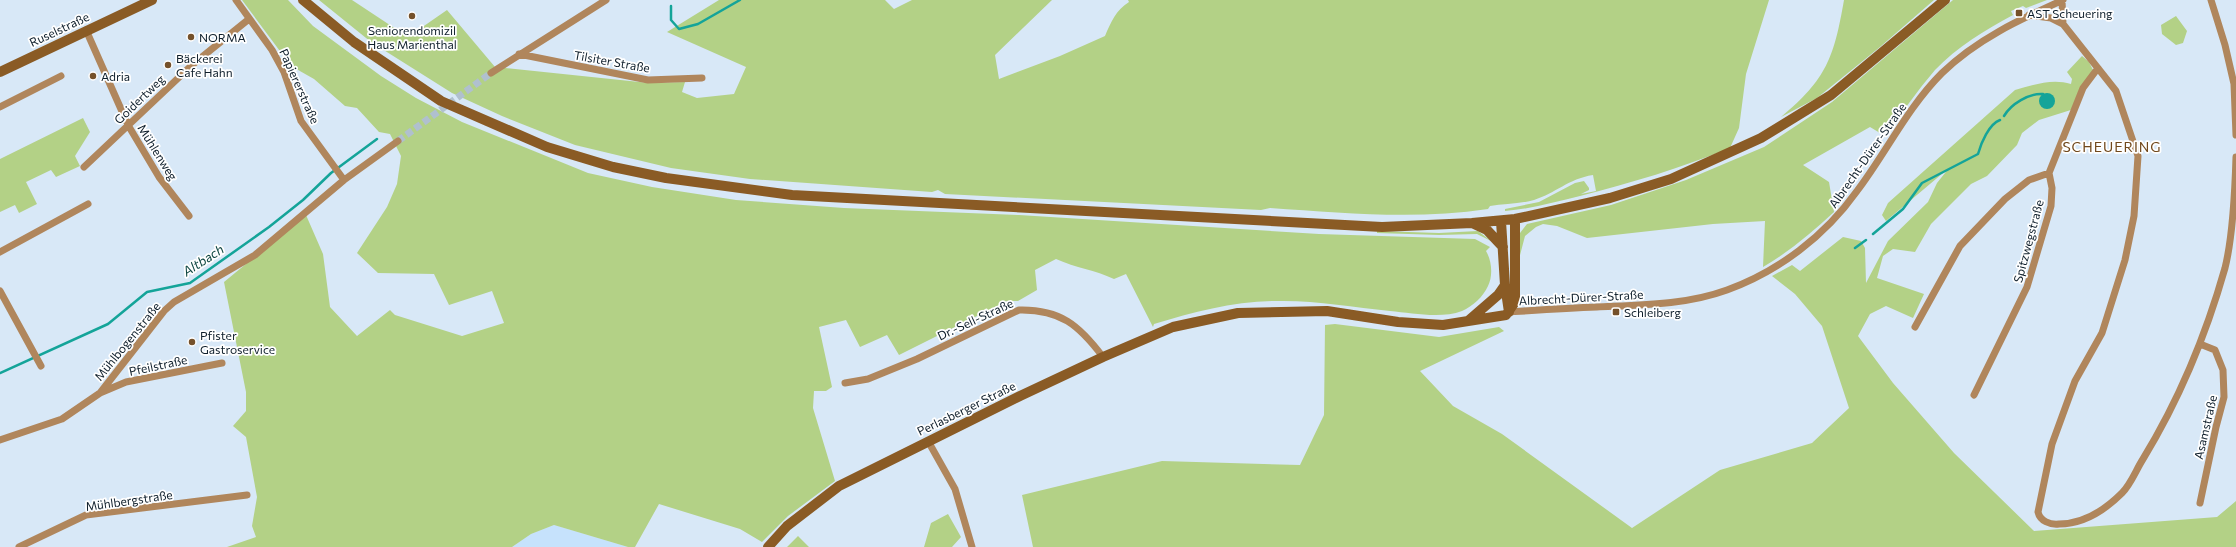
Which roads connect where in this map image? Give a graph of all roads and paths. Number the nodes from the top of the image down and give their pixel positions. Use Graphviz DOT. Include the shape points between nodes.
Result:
graph roads {
  1 [pos="152,0"];
  2 [pos="236,0"];
  3 [pos="303,0"];
  4 [pos="606,0"];
  5 [pos="1945,0"];
  6 [pos="2062,0"];
  7 [pos="2211,0"];
  8 [pos="2029,15"];
  9 [pos="249,19"];
  10 [pos="2063,24"];
  11 [pos="86,30"];
  12 [pos="519,54"];
  13 [pos="2098,68"];
  14 [pos="0,72"];
  15 [pos="491,73"];
  16 [pos="61,76"];
  17 [pos="702,78"];
  18 [pos="2235,84"];
  19 [pos="0,107"];
  20 [pos="128,125"];
  21 [pos="2236,135"];
  22 [pos="398,141"];
  23 [pos="2236,157"];
  24 [pos="84,167"];
  25 [pos="2049,174"];
  26 [pos="344,180"];
  27 [pos="88,204"];
  28 [pos="189,216"];
  29 [pos="1515,219"];
  30 [pos="1501,221"];
  31 [pos="1472,223"];
  32 [pos="1504,247"];
  33 [pos="0,252"];
  34 [pos="1505,285"];
  35 [pos="0,290"];
  36 [pos="1509,312"];
  37 [pos="1467,322"];
  38 [pos="1915,327"];
  39 [pos="2200,344"];
  40 [pos="1103,357"];
  41 [pos="40,363"];
  42 [pos="222,363"];
  43 [pos="845,383"];
  44 [pos="100,393"];
  45 [pos="1974,395"];
  46 [pos="0,440"];
  47 [pos="928,442"];
  48 [pos="247,495"];
  49 [pos="2200,503"];
  50 [pos="19,547"];
  51 [pos="768,547"];
  52 [pos="972,547"];
  1 -- 11 [label="main road, Ruselstraße"];
  2 -- 9 [label="street, Papiererstraße"];
  3 -- 31 [label="main road" via="354,42 440,101 547,147 613,167 666,178 792,195 1280,223 1382,227"];
  4 -- 12 [label="street"];
  5 -- 29 [label="main road" via="1831,95 1761,138 1671,179 1610,198"];
  6 -- 8 [label="street, Albrecht-Dürer-Straße"];
  6 -- 10 [label="street"];
  7 -- 18 [label="street"];
  8 -- 10 [label="street" via="2050,18"];
  8 -- 36 [label="street, Albrecht-Dürer-Straße" via="1988,37 1941,74 1914,107 1858,191 1836,218 1785,261 1757,277 1727,290 1652,305"];
  9 -- 20 [label="street, Goidertweg" via="192,65"];
  9 -- 26 [label="street, Papiererstraße" via="272,50 284,72 301,121"];
  10 -- 13 [label="street"];
  11 -- 14 [label="main road, Ruselstraße"];
  11 -- 20 [label="street, Mühlenweg"];
  12 -- 15 [label="street"];
  12 -- 17 [label="street, Tilsiter Straße" via="648,80"];
  13 -- 25 [label="street, Spitzwegstraße" via="2083,88"];
  13 -- 39 [label="street" via="2116,91 2138,156 2134,216 2125,260 2102,333 2075,381 2052,444 2039,516 2049,524 2090,518 2123,492 2157,436"];
  16 -- 19 [label="street"];
  18 -- 21 [label="street"];
  20 -- 24 [label="street, Goidertweg"];
  20 -- 28 [label="street, Mühlenweg" via="159,177"];
  22 -- 26 [label="street, Mühlbogenstraße"];
  23 -- 39 [label="street" via="2225,266"];
  25 -- 38 [label="street" via="2029,180 2004,200 1960,246"];
  25 -- 45 [label="street, Spitzwegstraße" via="2052,188 2050,206 2027,287"];
  26 -- 44 [label="street, Mühlbogenstraße" via="255,255 174,302 164,311"];
  27 -- 33 [label="street"];
  29 -- 30 [label="main road"];
  29 -- 36 [label="main road" via="1514,302"];
  30 -- 31 [label="main road"];
  30 -- 32 [label="main road"];
  31 -- 32 [label="main road" via="1487,230"];
  32 -- 34 [label="main road"];
  34 -- 36 [label="main road"];
  34 -- 37 [label="main road" via="1498,295"];
  35 -- 41 [label="street"];
  36 -- 37 [label="main road, Perlasberger Straße" via="1500,317"];
  37 -- 40 [label="main road, Perlasberger Straße" via="1443,325 1398,322 1327,311 1238,313 1173,327"];
  39 -- 49 [label="street, Asamstraße" via="2215,350 2223,370 2224,397"];
  40 -- 43 [label="street, Dr.-Sell-Straße" via="1090,339 1068,319 1034,309 1019,310 868,380"];
  40 -- 47 [label="main road, Perlasberger Straße"];
  42 -- 44 [label="street, Pfeilstraße" via="126,382"];
  44 -- 46 [label="street, Mühlbogenstraße" via="62,419"];
  47 -- 51 [label="main road, Perlasberger Straße" via="839,486 787,526"];
  47 -- 52 [label="street" via="955,489"];
  48 -- 50 [label="street, Mühlbergstraße" via="86,515"];
}
